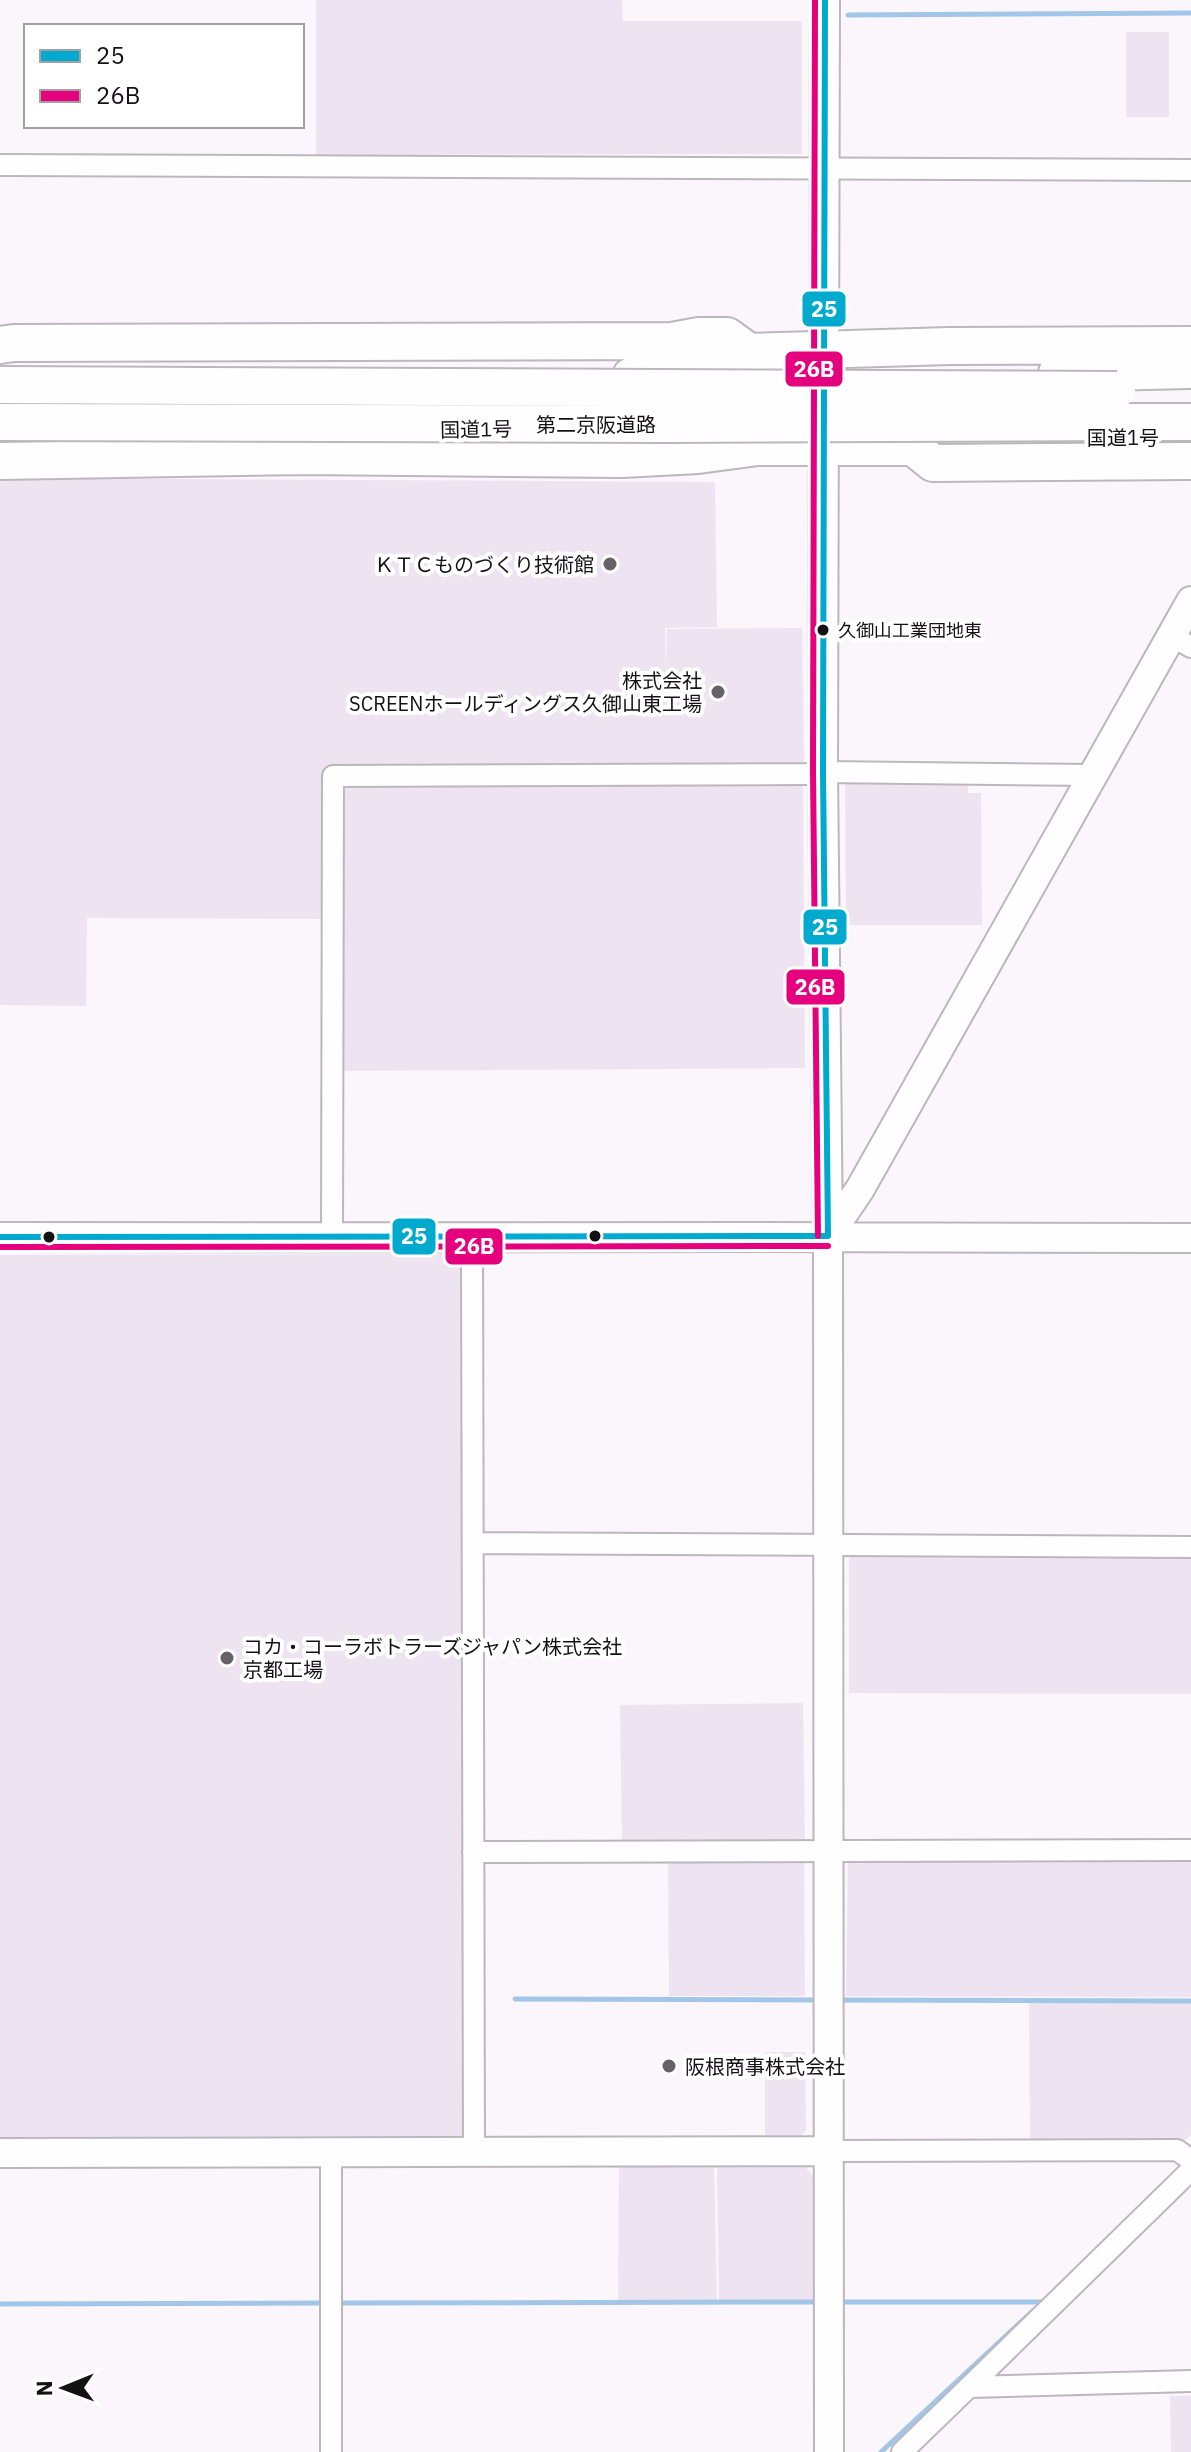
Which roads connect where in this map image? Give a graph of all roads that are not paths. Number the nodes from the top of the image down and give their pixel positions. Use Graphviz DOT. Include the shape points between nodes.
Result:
graph roads {
  1 [pos="825,0"];
  2 [pos="0,165"];
  3 [pos="825,167"];
  4 [pos="1191,170"];
  5 [pos="1191,345"];
  6 [pos="950,346"];
  7 [pos="749,352"];
  8 [pos="825,364"];
  9 [pos="3,369"];
  10 [pos="1191,370"];
  11 [pos="988,375"];
  12 [pos="631,376"];
  13 [pos="1191,390"];
  14 [pos="0,422"];
  15 [pos="1191,422"];
  16 [pos="654,427"];
  17 [pos="0,435"];
  18 [pos="996,436"];
  19 [pos="823,437"];
  20 [pos="1191,437"];
  21 [pos="913,447"];
  22 [pos="698,455"];
  23 [pos="0,461"];
  24 [pos="1191,461"];
  25 [pos="1191,601"];
  26 [pos="1181,641"];
  27 [pos="823,772"];
  28 [pos="1091,775"];
  29 [pos="828,1236"];
  30 [pos="0,1237"];
  31 [pos="332,1238"];
  32 [pos="472,1238"];
  33 [pos="1191,1238"];
  34 [pos="473,1543"];
  35 [pos="828,1545"];
  36 [pos="1191,1547"];
  37 [pos="1191,1850"];
  38 [pos="829,1851"];
  39 [pos="473,1852"];
  40 [pos="829,2151"];
  41 [pos="331,2152"];
  42 [pos="474,2152"];
  43 [pos="0,2153"];
  44 [pos="1191,2160"];
  45 [pos="1191,2170"];
  46 [pos="1191,2381"];
  47 [pos="969,2387"];
  48 [pos="331,2452"];
  49 [pos="829,2452"];
  50 [pos="902,2452"];
  1 -- 3 [label="street"];
  2 -- 3 [label="street"];
  3 -- 4 [label="street"];
  3 -- 8 [label="street"];
  5 -- 6 [label="highway"];
  6 -- 8 [label="highway"];
  6 -- 11 [label="highway" via="972,357"];
  7 -- 8 [label="highway"];
  7 -- 9 [label="highway" via="727,336 672,341 30,342"];
  7 -- 12 [label="highway" via="695,356"];
  8 -- 11 [label="highway"];
  8 -- 12 [label="highway"];
  8 -- 19 [label="street"];
  9 -- 12 [label="highway"];
  9 -- 13 [label="highway, 第二京阪道路, bridge"];
  10 -- 11 [label="highway"];
  14 -- 15 [label="highway, 第二京阪道路, bridge"];
  16 -- 17 [label="highway, 国道1号"];
  16 -- 19 [label="highway, 国道1号"];
  16 -- 22 [label="highway"];
  18 -- 19 [label="highway, 国道1号"];
  18 -- 20 [label="highway, 国道1号"];
  18 -- 21 [label="highway"];
  19 -- 21 [label="highway"];
  19 -- 22 [label="highway"];
  19 -- 27 [label="street"];
  21 -- 24 [label="highway" via="933,463"];
  22 -- 23 [label="highway"];
  25 -- 26 [label="street"];
  26 -- 28 [label="street"];
  27 -- 28 [label="street"];
  27 -- 29 [label="street"];
  27 -- 31 [label="street" via="333,776"];
  28 -- 29 [label="street" via="860,1189"];
  29 -- 32 [label="street"];
  29 -- 33 [label="street"];
  29 -- 35 [label="street"];
  30 -- 31 [label="street"];
  31 -- 32 [label="street"];
  32 -- 34 [label="street"];
  34 -- 35 [label="street"];
  34 -- 39 [label="street"];
  35 -- 36 [label="street"];
  35 -- 38 [label="street"];
  37 -- 38 [label="street"];
  38 -- 39 [label="street"];
  38 -- 40 [label="street"];
  39 -- 42 [label="street"];
  40 -- 42 [label="street"];
  40 -- 44 [label="street" via="1177,2150"];
  40 -- 49 [label="street"];
  41 -- 42 [label="street"];
  41 -- 43 [label="street"];
  41 -- 48 [label="street"];
  45 -- 47 [label="street"];
  46 -- 47 [label="street"];
  47 -- 50 [label="street"];
}
